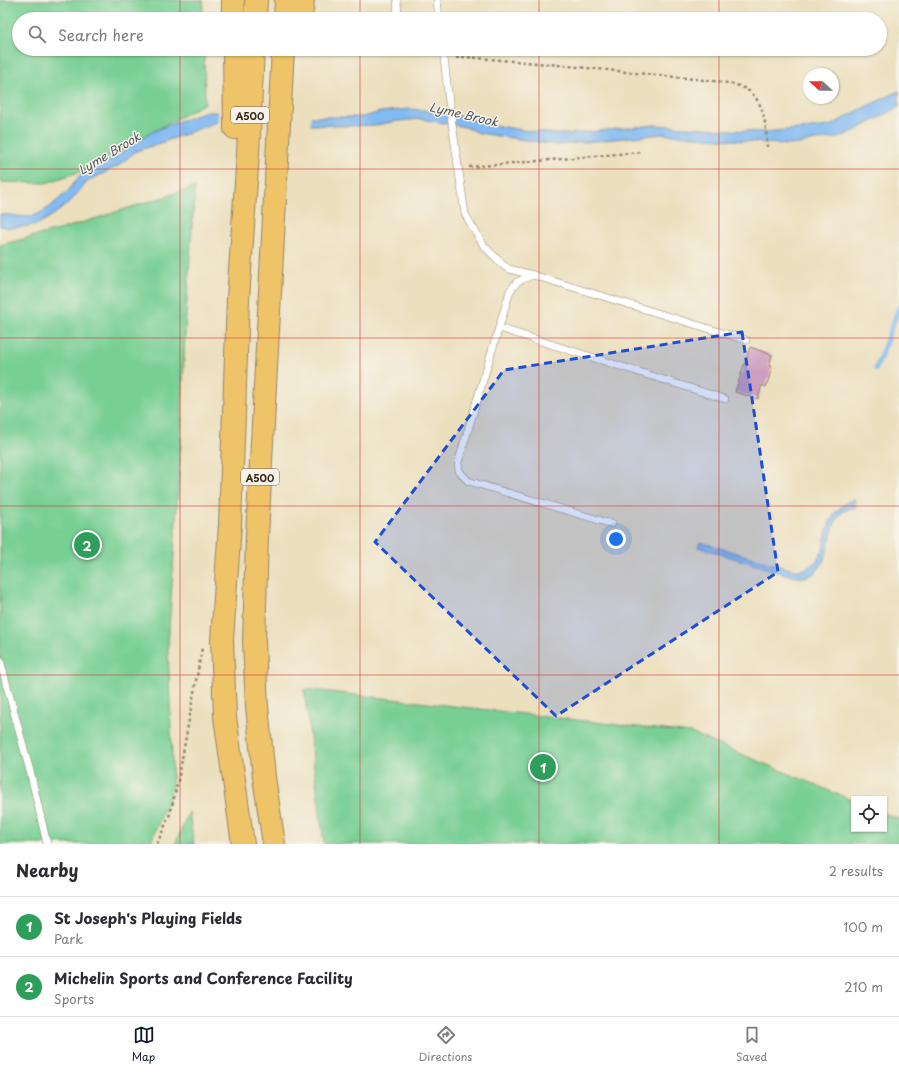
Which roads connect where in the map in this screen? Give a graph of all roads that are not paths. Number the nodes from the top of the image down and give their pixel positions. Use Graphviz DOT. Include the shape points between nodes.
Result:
graph roads {
  1 [pos="232,0"];
  2 [pos="256,0"];
  3 [pos="286,0"];
  4 [pos="303,0"];
  5 [pos="397,0"];
  6 [pos="437,0"];
  7 [pos="233,12"];
  8 [pos="255,12"];
  9 [pos="285,12"];
  10 [pos="302,12"];
  11 [pos="398,12"];
  12 [pos="438,12"];
  13 [pos="236,56"];
  14 [pos="250,56"];
  15 [pos="284,56"];
  16 [pos="296,56"];
  17 [pos="444,56"];
  18 [pos="243,77"];
  19 [pos="288,80"];
  20 [pos="533,275"];
  21 [pos="499,328"];
  22 [pos="746,340"];
  23 [pos="725,399"];
  24 [pos="612,524"];
  25 [pos="0,660"];
  26 [pos="46,844"];
  27 [pos="243,844"];
  28 [pos="274,844"];
  1 -- 7 [label="highway"];
  2 -- 8 [label="highway"];
  3 -- 9 [label="highway"];
  4 -- 10 [label="highway"];
  5 -- 11 [label="lane"];
  6 -- 12 [label="lane"];
  13 -- 18 [label="highway"];
  14 -- 18 [label="highway"];
  15 -- 19 [label="highway"];
  16 -- 19 [label="highway"];
  17 -- 20 [label="lane" via="465,214 484,246 503,265"];
  18 -- 27 [label="highway, A500" via="241,267 230,524 222,640 225,717"];
  19 -- 28 [label="highway, A500" via="271,269 254,642 264,777"];
  20 -- 21 [label="lane" via="517,282 510,291"];
  20 -- 22 [label="lane"];
  21 -- 23 [label="lane"];
  21 -- 24 [label="lane" via="458,463 459,471 468,481"];
  25 -- 26 [label="lane" via="31,775"];
}
